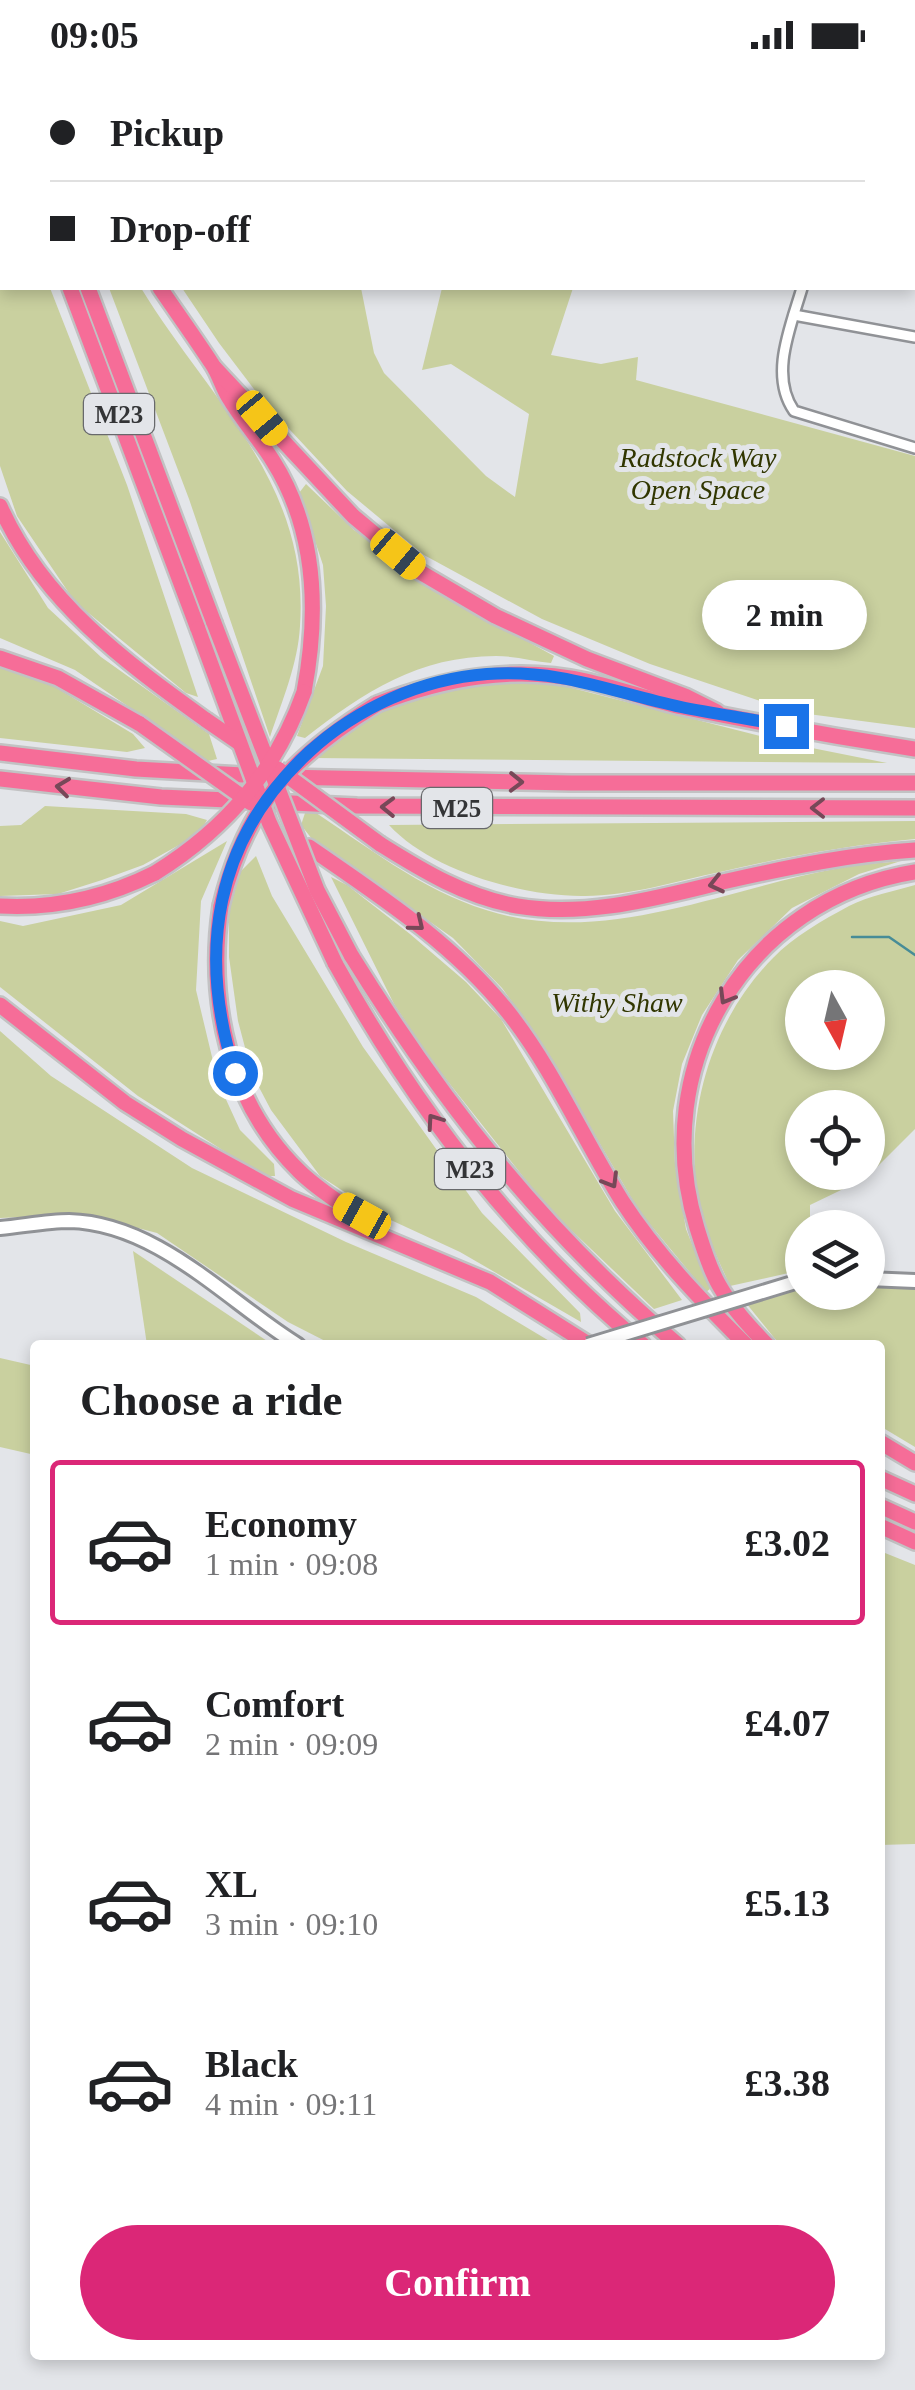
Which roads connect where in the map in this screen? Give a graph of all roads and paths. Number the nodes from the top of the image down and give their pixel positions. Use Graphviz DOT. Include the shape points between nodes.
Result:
graph roads {
  1 [pos="71,290"];
  2 [pos="89,290"];
  3 [pos="161,290"];
  4 [pos="801,290"];
  5 [pos="794,315"];
  6 [pos="915,337"];
  7 [pos="215,368"];
  8 [pos="915,448"];
  9 [pos="0,506"];
  10 [pos="0,658"];
  11 [pos="717,712"];
  12 [pos="915,749"];
  13 [pos="0,753"];
  14 [pos="0,778"];
  15 [pos="915,783"];
  16 [pos="915,808"];
  17 [pos="915,850"];
  18 [pos="915,872"];
  19 [pos="0,906"];
  20 [pos="0,1004"];
  21 [pos="0,1228"];
  22 [pos="382,1235"];
  23 [pos="885,1279"];
  24 [pos="915,1281"];
  25 [pos="785,1285"];
  26 [pos="291,1340"];
  27 [pos="581,1340"];
  28 [pos="605,1340"];
  29 [pos="637,1340"];
  30 [pos="672,1340"];
  31 [pos="741,1340"];
  32 [pos="761,1340"];
  33 [pos="885,1445"];
  34 [pos="915,1462"];
  35 [pos="885,1480"];
  36 [pos="915,1494"];
  37 [pos="885,1508"];
  38 [pos="915,1522"];
  39 [pos="885,1528"];
  40 [pos="915,1542"];
  29 -- 1 [label="highway, M23, one-way, bridge" via="522,1232 461,1157 375,1036 335,963 269,822"];
  2 -- 30 [label="highway, M23, bridge" via="310,875 351,955 405,1042 520,1192 589,1266"];
  3 -- 7 [label="highway"];
  4 -- 5 [label="street"];
  5 -- 6 [label="street"];
  5 -- 8 [label="street" via="781,373 794,412"];
  7 -- 11 [label="highway" via="353,516 420,572 495,616"];
  7 -- 19 [label="highway, bridge" via="274,462 302,526 314,608 304,692 282,745 244,801 188,852 120,888 80,900"];
  17 -- 9 [label="highway, one-way, bridge" via="575,910 516,906 449,884 380,844 114,652 34,566"];
  10 -- 31 [label="highway, one-way, bridge" via="58,678 140,724 440,943 532,1044 624,1203 682,1282"];
  11 -- 12 [label="highway"];
  11 -- 22 [label="highway, bridge" via="584,680 535,674 454,678 377,704 330,733 252,818 230,867 215,960 219,1014 235,1073 250,1106 296,1169"];
  13 -- 15 [label="highway, M25, one-way" via="305,778"];
  16 -- 14 [label="highway, M25, one-way" via="357,806 196,800"];
  18 -- 32 [label="highway, one-way" via="820,906 782,931 754,956 705,1034 685,1122 690,1204 717,1283"];
  20 -- 22 [label="highway" via="125,1103 182,1139 292,1199"];
  21 -- 26 [label="street" via="71,1221 142,1240"];
  22 -- 27 [label="highway" via="490,1282"];
  23 -- 24 [label="street"];
  25 -- 28 [label="street, bridge"];
  33 -- 34 [label="highway"];
  35 -- 36 [label="highway"];
  37 -- 38 [label="highway"];
  39 -- 40 [label="highway"];
}
